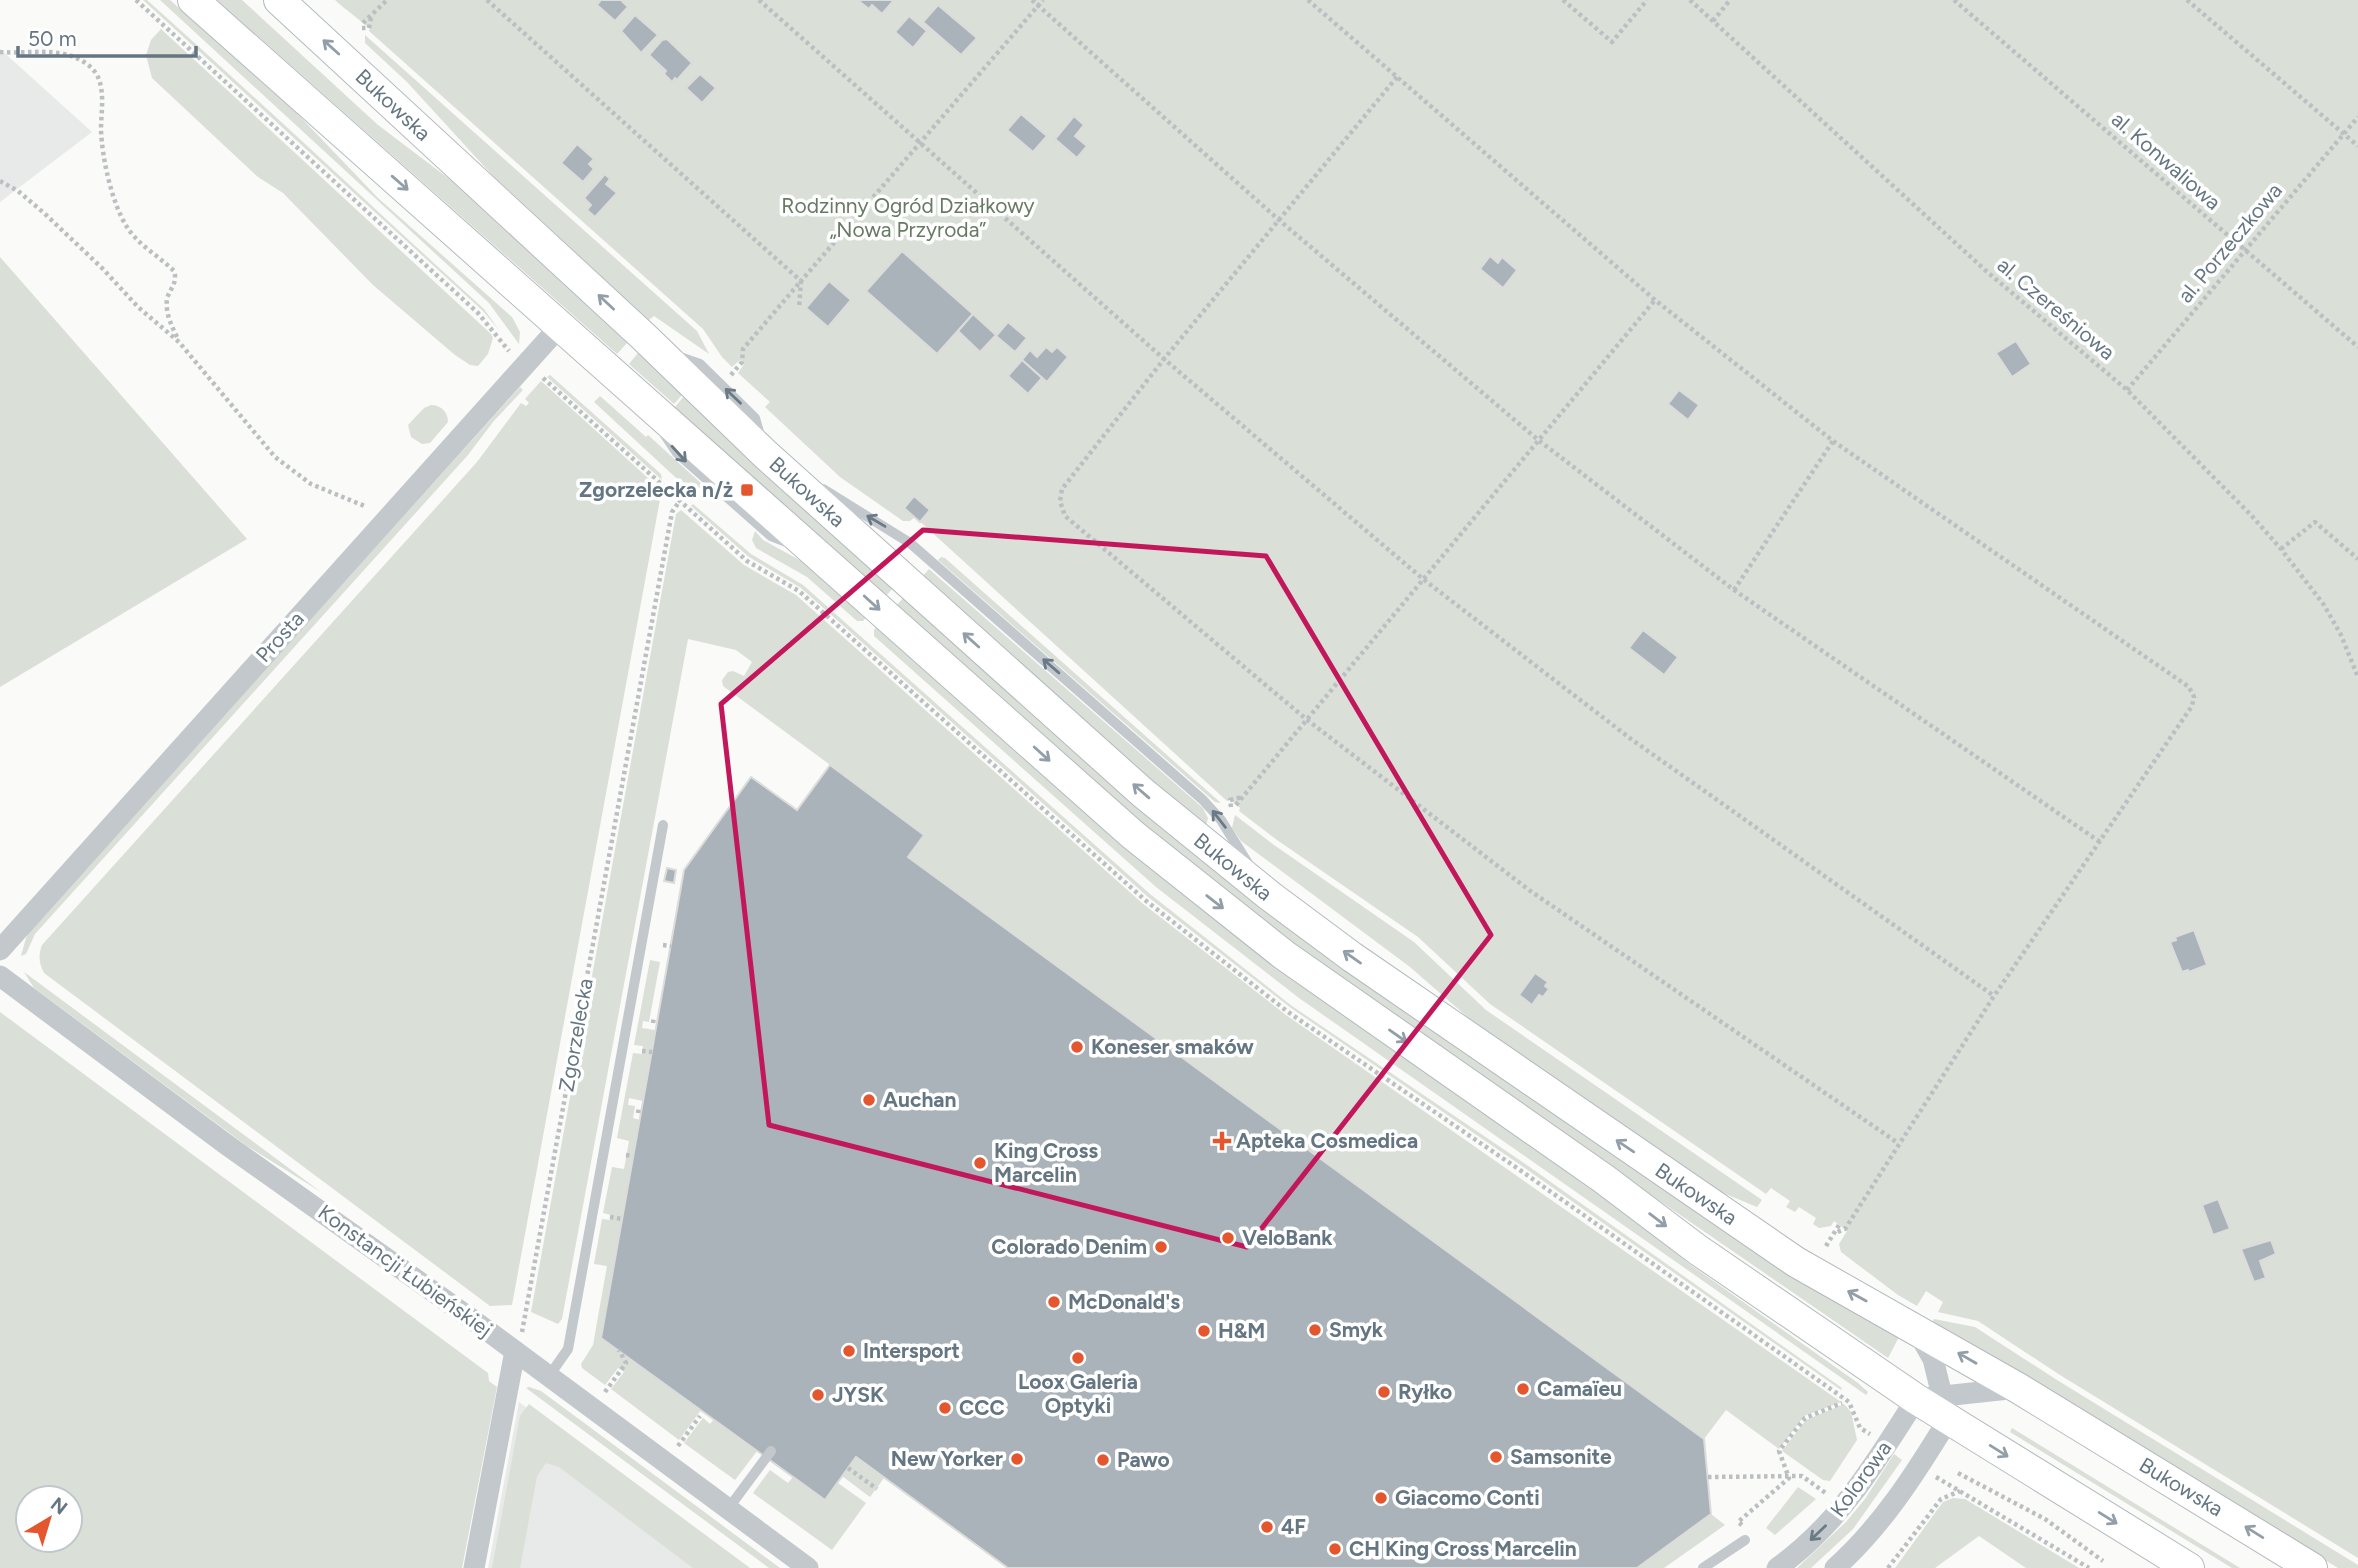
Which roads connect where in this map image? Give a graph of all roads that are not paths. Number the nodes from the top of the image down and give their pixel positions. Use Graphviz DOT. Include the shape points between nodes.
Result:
graph roads {
  1 [pos="193,0"];
  2 [pos="279,0"];
  3 [pos="561,325"];
  4 [pos="663,825"];
  5 [pos="0,950"];
  6 [pos="0,976"];
  7 [pos="1916,1329"];
  8 [pos="515,1351"];
  9 [pos="549,1376"];
  10 [pos="2018,1388"];
  11 [pos="1936,1405"];
  12 [pos="771,1451"];
  13 [pos="728,1509"];
  14 [pos="1745,1540"];
  15 [pos="474,1568"];
  16 [pos="808,1568"];
  17 [pos="1703,1568"];
  18 [pos="1777,1568"];
  19 [pos="1835,1568"];
  20 [pos="2189,1568"];
  21 [pos="2312,1568"];
  1 -- 3 [label="main road, Bukowska, one-way"];
  7 -- 2 [label="main road, Bukowska, one-way" via="1796,1262 1269,896 1143,793 765,454"];
  3 -- 5 [label="street, Prosta"];
  3 -- 11 [label="main road, Bukowska, one-way" via="1124,827 1231,915 1698,1250"];
  4 -- 9 [label="lane" via="568,1349"];
  6 -- 8 [label="street, Konstancji Łubieńskiej"];
  10 -- 7 [label="main road, Bukowska, one-way"];
  7 -- 11 [label="street" via="1933,1359"];
  8 -- 9 [label="street, Konstancji Łubieńskiej"];
  8 -- 15 [label="street"];
  9 -- 13 [label="street, Konstancji Łubieńskiej"];
  10 -- 11 [label="street"];
  21 -- 10 [label="main road, Bukowska, one-way"];
  11 -- 18 [label="street, Kolorowa, one-way" via="1807,1545"];
  11 -- 19 [label="street, Kolorowa" via="1911,1479 1876,1527"];
  11 -- 20 [label="main road, Bukowska, one-way"];
  12 -- 13 [label="lane"];
  13 -- 16 [label="street, Konstancji Łubieńskiej"];
  14 -- 17 [label="lane"];
}
